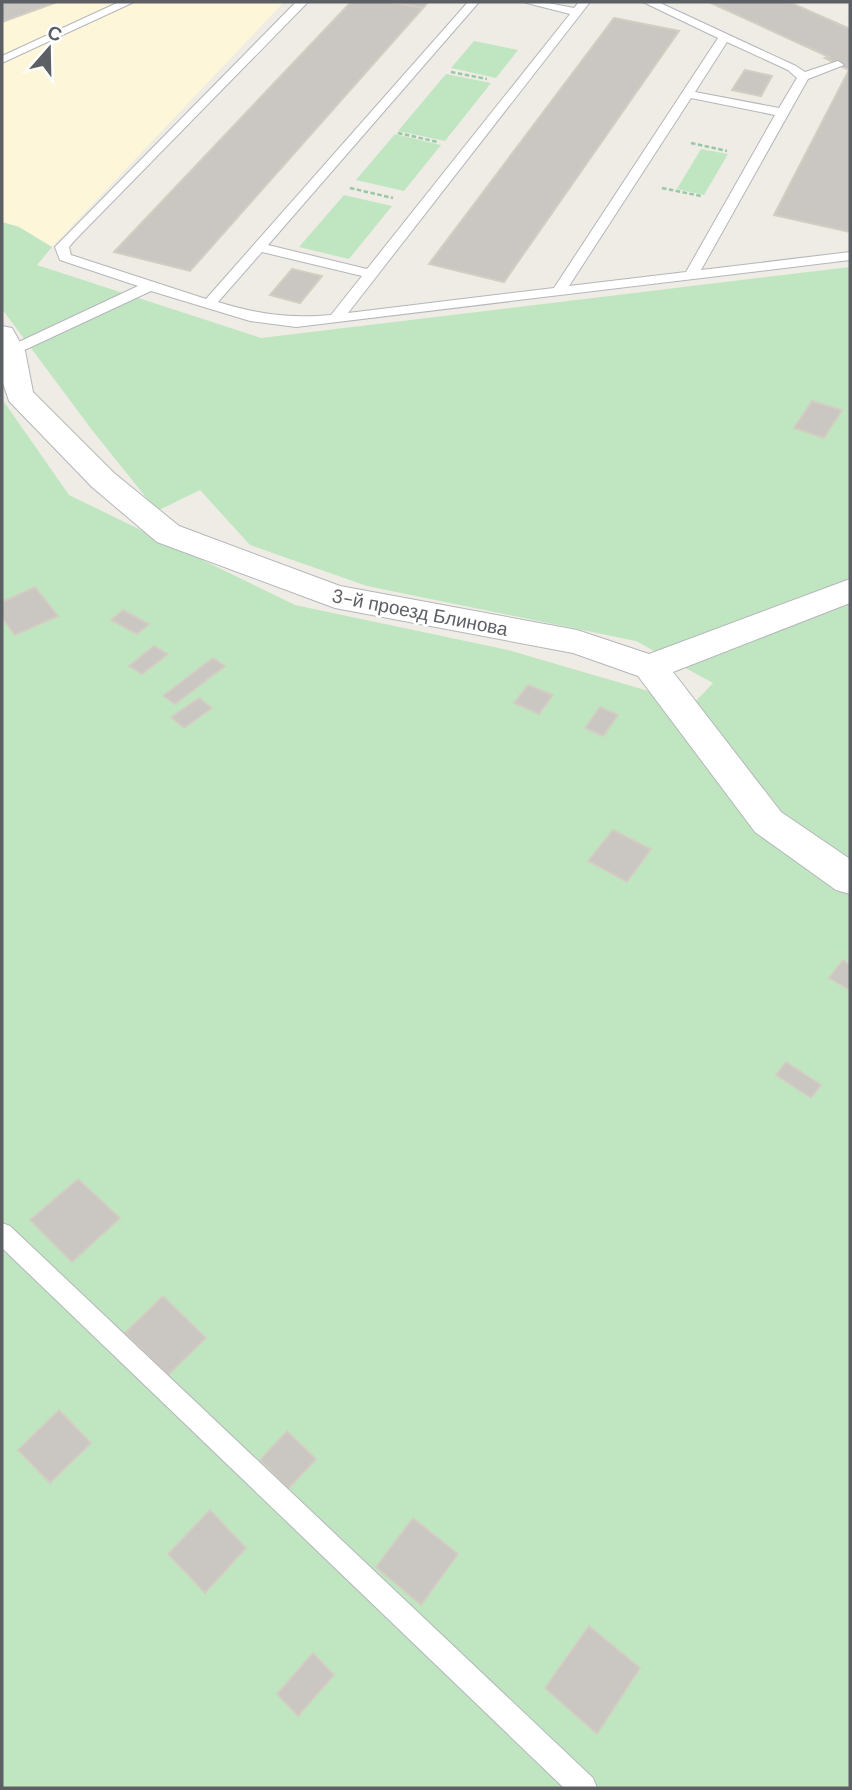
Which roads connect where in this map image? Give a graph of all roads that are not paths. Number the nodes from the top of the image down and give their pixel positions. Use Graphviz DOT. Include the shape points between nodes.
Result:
graph roads {
  1 [pos="128,2"];
  2 [pos="302,2"];
  3 [pos="474,2"];
  4 [pos="528,2"];
  5 [pos="649,2"];
  6 [pos="581,7"];
  7 [pos="725,37"];
  8 [pos="2,60"];
  9 [pos="838,65"];
  10 [pos="803,77"];
  11 [pos="688,94"];
  12 [pos="784,113"];
  13 [pos="259,247"];
  14 [pos="850,256"];
  15 [pos="370,274"];
  16 [pos="691,275"];
  17 [pos="150,286"];
  18 [pos="559,291"];
  19 [pos="209,304"];
  20 [pos="336,318"];
  21 [pos="5,346"];
  22 [pos="850,590"];
  23 [pos="650,667"];
  24 [pos="850,879"];
  25 [pos="2,1233"];
  26 [pos="583,1788"];
  1 -- 8 [label="lane"];
  2 -- 17 [label="lane" via="62,247 65,257 82,265"];
  3 -- 13 [label="lane"];
  4 -- 6 [label="lane"];
  5 -- 7 [label="lane"];
  6 -- 15 [label="lane"];
  7 -- 10 [label="lane"];
  7 -- 11 [label="lane"];
  9 -- 10 [label="lane"];
  10 -- 12 [label="lane"];
  11 -- 12 [label="lane"];
  11 -- 18 [label="lane"];
  12 -- 16 [label="lane"];
  13 -- 15 [label="lane"];
  13 -- 19 [label="lane"];
  14 -- 16 [label="lane"];
  15 -- 20 [label="lane"];
  16 -- 18 [label="lane"];
  17 -- 19 [label="lane"];
  17 -- 21 [label="lane"];
  18 -- 20 [label="lane"];
  19 -- 20 [label="lane" via="276,323"];
  21 -- 23 [label="street, 3-й проезд Блинова" via="19,395 103,480 168,534 335,597 577,642"];
  22 -- 23 [label="street"];
  23 -- 24 [label="street" via="768,822"];
  25 -- 26 [label="lane"];
}
